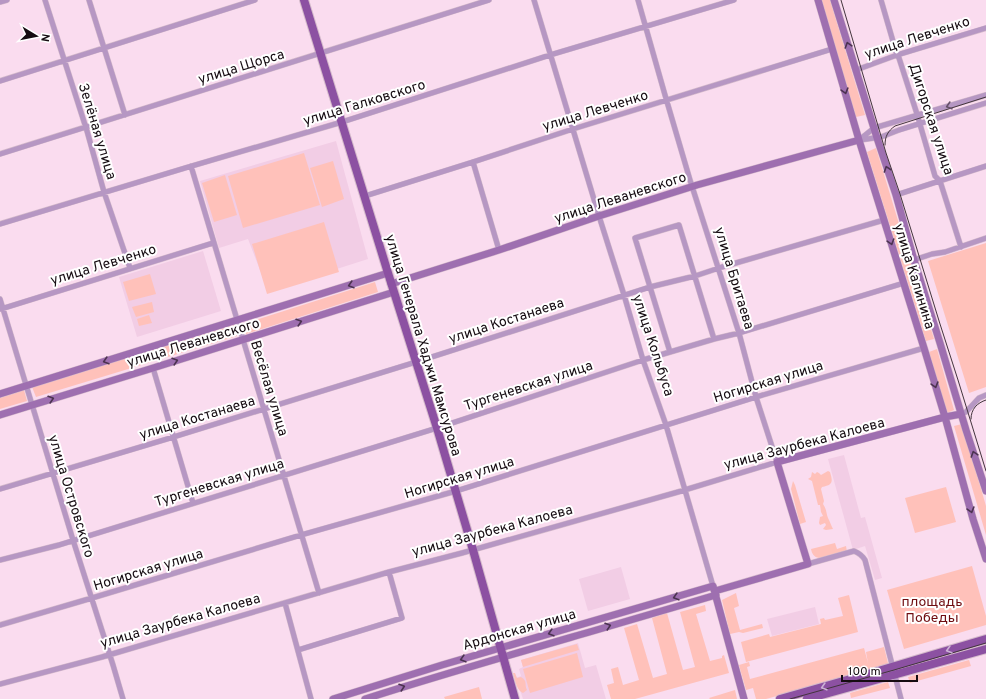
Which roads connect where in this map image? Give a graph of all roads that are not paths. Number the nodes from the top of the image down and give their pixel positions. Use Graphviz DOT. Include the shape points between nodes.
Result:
graph roads {
  1 [pos="8,0"];
  2 [pos="45,0"];
  3 [pos="89,0"];
  4 [pos="256,0"];
  5 [pos="304,0"];
  6 [pos="489,0"];
  7 [pos="534,0"];
  8 [pos="638,0"];
  9 [pos="734,0"];
  10 [pos="818,0"];
  11 [pos="834,0"];
  12 [pos="881,0"];
  13 [pos="0,2"];
  14 [pos="646,26"];
  15 [pos="986,28"];
  16 [pos="104,48"];
  17 [pos="832,49"];
  18 [pos="321,53"];
  19 [pos="550,55"];
  20 [pos="897,55"];
  21 [pos="64,60"];
  22 [pos="856,70"];
  23 [pos="0,81"];
  24 [pos="986,95"];
  25 [pos="666,101"];
  26 [pos="986,103"];
  27 [pos="125,115"];
  28 [pos="918,116"];
  29 [pos="342,122"];
  30 [pos="920,124"];
  31 [pos="85,127"];
  32 [pos="874,128"];
  33 [pos="573,129"];
  34 [pos="877,138"];
  35 [pos="859,140"];
  36 [pos="0,154"];
  37 [pos="473,162"];
  38 [pos="191,166"];
  39 [pos="986,166"];
  40 [pos="940,181"];
  41 [pos="692,187"];
  42 [pos="104,192"];
  43 [pos="896,195"];
  44 [pos="365,196"];
  45 [pos="598,216"];
  46 [pos="884,220"];
  47 [pos="0,224"];
  48 [pos="986,238"];
  49 [pos="213,243"];
  50 [pos="961,246"];
  51 [pos="499,250"];
  52 [pos="914,260"];
  53 [pos="130,268"];
  54 [pos="719,268"];
  55 [pos="388,273"];
  56 [pos="695,276"];
  57 [pos="904,283"];
  58 [pos="391,284"];
  59 [pos="650,287"];
  60 [pos="394,292"];
  61 [pos="624,295"];
  62 [pos="0,299"];
  63 [pos="1,308"];
  64 [pos="236,320"];
  65 [pos="739,333"];
  66 [pos="714,339"];
  67 [pos="242,340"];
  68 [pos="924,348"];
  69 [pos="670,352"];
  70 [pos="643,360"];
  71 [pos="416,362"];
  72 [pos="153,368"];
  73 [pos="26,386"];
  74 [pos="0,394"];
  75 [pos="986,395"];
  76 [pos="756,397"];
  77 [pos="32,405"];
  78 [pos="264,409"];
  79 [pos="961,414"];
  80 [pos="0,415"];
  81 [pos="945,417"];
  82 [pos="666,425"];
  83 [pos="437,428"];
  84 [pos="174,437"];
  85 [pos="777,462"];
  86 [pos="53,473"];
  87 [pos="284,475"];
  88 [pos="0,489"];
  89 [pos="685,490"];
  90 [pos="456,491"];
  91 [pos="986,491"];
  92 [pos="193,503"];
  93 [pos="301,535"];
  94 [pos="73,540"];
  95 [pos="473,550"];
  96 [pos="986,559"];
  97 [pos="0,560"];
  98 [pos="808,564"];
  99 [pos="389,572"];
  100 [pos="715,591"];
  101 [pos="319,593"];
  102 [pos="92,598"];
  103 [pos="285,603"];
  104 [pos="0,625"];
  105 [pos="986,639"];
  106 [pos="501,648"];
  107 [pos="986,649"];
  108 [pos="298,650"];
  109 [pos="110,655"];
  110 [pos="503,656"];
  111 [pos="893,666"];
  112 [pos="895,675"];
  113 [pos="0,684"];
  114 [pos="123,699"];
  115 [pos="311,699"];
  116 [pos="333,699"];
  117 [pos="365,699"];
  118 [pos="515,699"];
  119 [pos="744,699"];
  120 [pos="780,699"];
  121 [pos="807,699"];
  122 [pos="901,699"];
  1 -- 13 [label="street"];
  2 -- 21 [label="street, Зелёная улица"];
  3 -- 16 [label="street"];
  4 -- 16 [label="street"];
  5 -- 18 [label="main road, улица Генерала Хаджи Мамсурова"];
  6 -- 18 [label="street, улица Щорса"];
  7 -- 19 [label="street, улица Кольбуса"];
  8 -- 14 [label="street, улица Бритаева"];
  9 -- 14 [label="street, улица Галковского"];
  10 -- 17 [label="street, улица Калинина"];
  22 -- 11 [label="street, улица Калинина, one-way"];
  12 -- 20 [label="street, Дигорская улица"];
  14 -- 19 [label="street, улица Галковского"];
  14 -- 25 [label="street, улица Бритаева"];
  15 -- 20 [label="street, улица Левченко"];
  16 -- 21 [label="street"];
  16 -- 27 [label="street"];
  17 -- 25 [label="street, улица Левченко"];
  17 -- 35 [label="street, улица Калинина, one-way"];
  18 -- 27 [label="street, улица Щорса"];
  18 -- 29 [label="main road, улица Генерала Хаджи Мамсурова"];
  19 -- 29 [label="street, улица Галковского"];
  19 -- 33 [label="street, улица Кольбуса"];
  20 -- 22 [label="street, улица Левченко"];
  20 -- 28 [label="street, Дигорская улица"];
  21 -- 23 [label="street"];
  21 -- 31 [label="street, Зелёная улица"];
  22 -- 32 [label="street, улица Калинина"];
  24 -- 28 [label="street, улица Леваневского, one-way"];
  25 -- 33 [label="street, улица Левченко"];
  25 -- 41 [label="street, улица Бритаева"];
  26 -- 30 [label="street, улица Леваневского"];
  27 -- 31 [label="street, улица Щорса"];
  28 -- 30 [label="street, Дигорская улица"];
  28 -- 32 [label="street, улица Леваневского"];
  29 -- 38 [label="street, улица Галковского"];
  29 -- 44 [label="main road, улица Генерала Хаджи Мамсурова"];
  30 -- 34 [label="street, улица Леваневского"];
  30 -- 40 [label="street, Дигорская улица" via="935,176"];
  31 -- 36 [label="street, улица Щорса"];
  31 -- 42 [label="street, Зелёная улица"];
  32 -- 34 [label="street, улица Калинина"];
  32 -- 35 [label="street, улица Леваневского"];
  33 -- 37 [label="street, улица Левченко"];
  33 -- 45 [label="street, улица Кольбуса"];
  34 -- 35 [label="street, улица Леваневского"];
  43 -- 34 [label="street, улица Калинина, one-way"];
  35 -- 41 [label="street, улица Леваневского"];
  35 -- 46 [label="street, улица Калинина"];
  37 -- 44 [label="street, улица Левченко"];
  37 -- 51 [label="street"];
  38 -- 42 [label="street, улица Галковского"];
  38 -- 49 [label="street, Весёлая улица"];
  39 -- 40 [label="street"];
  40 -- 43 [label="street"];
  40 -- 50 [label="street, Дигорская улица"];
  41 -- 45 [label="street, улица Леваневского"];
  41 -- 54 [label="street, улица Бритаева"];
  42 -- 47 [label="street, улица Галковского"];
  42 -- 53 [label="street, Зелёная улица"];
  43 -- 52 [label="street, улица Калинина"];
  44 -- 55 [label="main road, улица Генерала Хаджи Мамсурова"];
  45 -- 51 [label="street, улица Леваневского"];
  45 -- 61 [label="street, улица Кольбуса"];
  46 -- 54 [label="street, улица Костанаева"];
  46 -- 57 [label="street, улица Калинина, one-way"];
  48 -- 50 [label="street"];
  49 -- 53 [label="street, улица Левченко"];
  49 -- 64 [label="street, Весёлая улица"];
  50 -- 52 [label="street"];
  51 -- 58 [label="street, улица Леваневского"];
  52 -- 79 [label="street, улица Калинина"];
  53 -- 63 [label="street, улица Левченко"];
  54 -- 56 [label="street, улица Костанаева"];
  54 -- 65 [label="street, улица Бритаева"];
  55 -- 58 [label="main road, улица Генерала Хаджи Мамсурова"];
  55 -- 64 [label="street, улица Леваневского, one-way"];
  56 -- 59 [label="street, улица Костанаева"];
  56 -- 59 [label="street" via="679,225 635,238"];
  56 -- 66 [label="street"];
  57 -- 65 [label="street, Тургеневская улица"];
  57 -- 68 [label="street, улица Калинина"];
  58 -- 60 [label="main road, улица Генерала Хаджи Мамсурова"];
  59 -- 61 [label="street, улица Костанаева"];
  59 -- 69 [label="street"];
  67 -- 60 [label="street, улица Леваневского, one-way"];
  60 -- 71 [label="main road, улица Генерала Хаджи Мамсурова"];
  61 -- 70 [label="street, улица Кольбуса"];
  61 -- 71 [label="street, улица Костанаева"];
  62 -- 63 [label="street, улица Островского"];
  63 -- 73 [label="street, улица Островского"];
  64 -- 67 [label="street, Весёлая улица"];
  64 -- 73 [label="street, улица Леваневского, one-way"];
  65 -- 66 [label="street, Тургеневская улица"];
  65 -- 76 [label="street, улица Бритаева"];
  66 -- 69 [label="street, Тургеневская улица"];
  72 -- 67 [label="street, улица Леваневского, one-way"];
  67 -- 78 [label="street, Весёлая улица"];
  68 -- 76 [label="street, Ногирская улица"];
  68 -- 81 [label="street, улица Калинина, one-way"];
  69 -- 70 [label="street, Тургеневская улица"];
  70 -- 82 [label="street, улица Кольбуса"];
  70 -- 83 [label="street, Тургеневская улица"];
  71 -- 78 [label="street, улица Костанаева"];
  71 -- 83 [label="main road, улица Генерала Хаджи Мамсурова"];
  77 -- 72 [label="street, улица Леваневского, one-way"];
  72 -- 84 [label="street"];
  73 -- 74 [label="street, улица Леваневского"];
  73 -- 77 [label="street, улица Островского"];
  75 -- 79 [label="street, улица Заурбека Калоева"];
  76 -- 82 [label="street, Ногирская улица"];
  76 -- 85 [label="street, улица Бритаева"];
  77 -- 80 [label="street, улица Леваневского"];
  77 -- 86 [label="street, улица Островского"];
  78 -- 84 [label="street, улица Костанаева"];
  78 -- 87 [label="street, Весёлая улица"];
  79 -- 81 [label="street, улица Заурбека Калоева"];
  91 -- 79 [label="street, улица Калинина, one-way"];
  81 -- 85 [label="street, улица Заурбека Калоева"];
  81 -- 96 [label="street, улица Калинина, one-way"];
  82 -- 89 [label="street, улица Кольбуса"];
  82 -- 90 [label="street, Ногирская улица"];
  83 -- 87 [label="street, Тургеневская улица"];
  83 -- 90 [label="main road, улица Генерала Хаджи Мамсурова"];
  84 -- 86 [label="street, улица Костанаева"];
  84 -- 92 [label="street"];
  85 -- 89 [label="street, улица Заурбека Калоева"];
  85 -- 98 [label="street, улица Бритаева"];
  86 -- 88 [label="street, улица Костанаева"];
  86 -- 94 [label="street, улица Островского"];
  87 -- 92 [label="street, Тургеневская улица"];
  87 -- 93 [label="street, Весёлая улица"];
  89 -- 95 [label="street, улица Заурбека Калоева"];
  89 -- 100 [label="street, улица Кольбуса"];
  90 -- 93 [label="street, Ногирская улица"];
  90 -- 95 [label="main road, улица Генерала Хаджи Мамсурова"];
  92 -- 94 [label="street, Тургеневская улица"];
  93 -- 101 [label="street, Весёлая улица"];
  93 -- 102 [label="street, Ногирская улица"];
  94 -- 97 [label="street, Тургеневская улица"];
  94 -- 102 [label="street, улица Островского"];
  95 -- 99 [label="street, улица Заурбека Калоева"];
  95 -- 106 [label="main road, улица Генерала Хаджи Мамсурова"];
  98 -- 100 [label="street, Ардонская улица"];
  98 -- 111 [label="street, Ардонская улица" via="854,551 862,556"];
  99 -- 101 [label="street, улица Заурбека Калоева"];
  99 -- 108 [label="street" via="402,618"];
  100 -- 106 [label="street, Ардонская улица, one-way"];
  110 -- 100 [label="street, Ардонская улица, one-way"];
  100 -- 119 [label="street, улица Кольбуса"];
  101 -- 103 [label="street, улица Заурбека Калоева"];
  102 -- 104 [label="street, Ногирская улица"];
  102 -- 109 [label="street, улица Островского"];
  103 -- 108 [label="street"];
  103 -- 109 [label="street, улица Заурбека Калоева"];
  105 -- 111 [label="main road, one-way"];
  106 -- 110 [label="main road, улица Генерала Хаджи Мамсурова"];
  106 -- 116 [label="street, Ардонская улица, one-way"];
  107 -- 112 [label="main road"];
  108 -- 115 [label="street"];
  109 -- 113 [label="street, улица Заурбека Калоева"];
  109 -- 114 [label="street, улица Островского"];
  117 -- 110 [label="street, Ардонская улица, one-way"];
  110 -- 118 [label="main road, улица Генерала Хаджи Мамсурова"];
  111 -- 112 [label="street"];
  111 -- 120 [label="main road, one-way"];
  112 -- 121 [label="main road"];
  112 -- 122 [label="street"];
}
